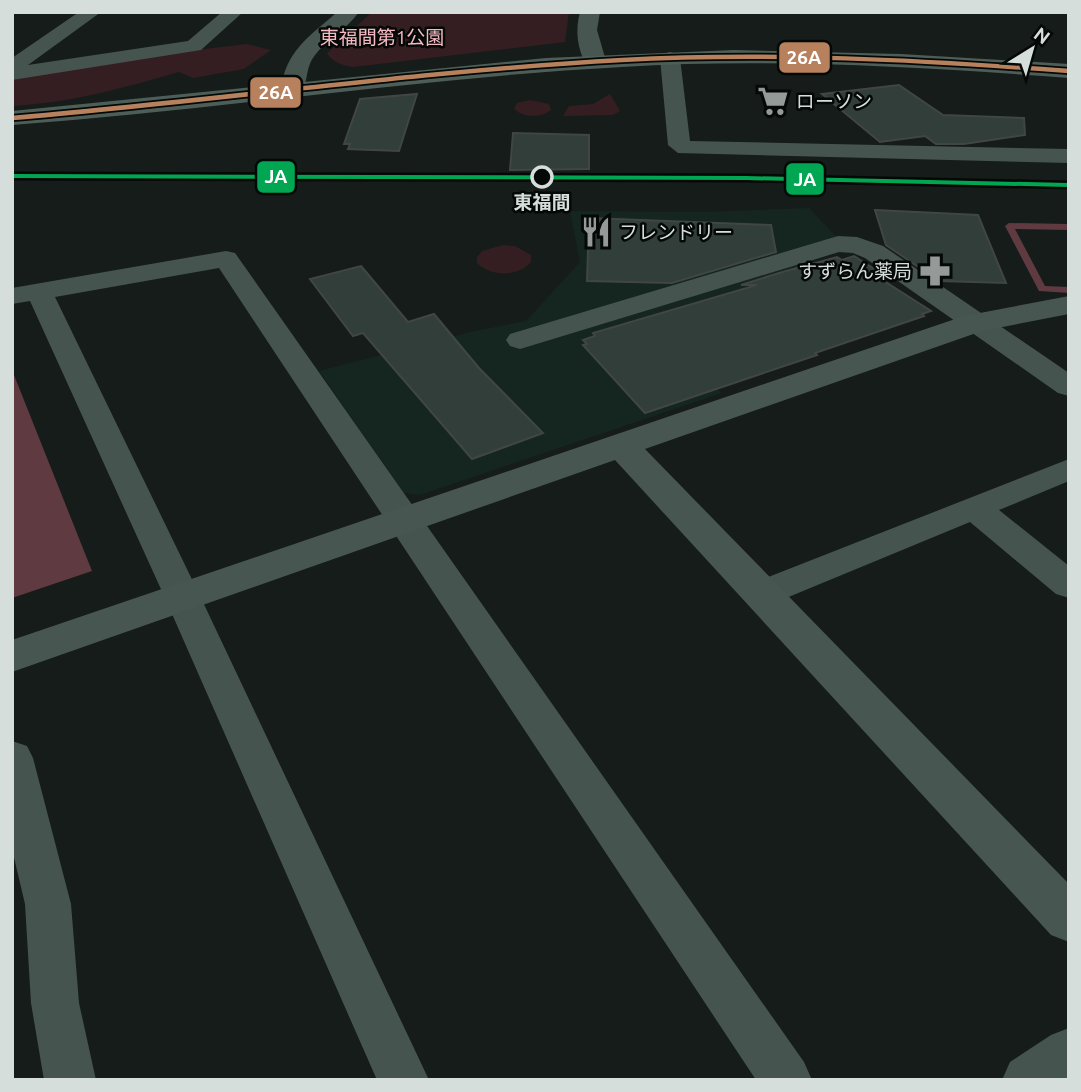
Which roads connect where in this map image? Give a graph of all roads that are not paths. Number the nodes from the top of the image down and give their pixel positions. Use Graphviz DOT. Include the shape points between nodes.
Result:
graph roads {
  1 [pos="93,12"];
  2 [pos="234,12"];
  3 [pos="349,12"];
  4 [pos="590,12"];
  5 [pos="670,58"];
  6 [pos="595,61"];
  7 [pos="12,68"];
  8 [pos="1069,71"];
  9 [pos="12,74"];
  10 [pos="292,91"];
  11 [pos="12,118"];
  12 [pos="1069,156"];
  13 [pos="25,294"];
  14 [pos="1069,305"];
  15 [pos="975,323"];
  16 [pos="520,340"];
  17 [pos="1069,387"];
  18 [pos="621,444"];
  19 [pos="1069,469"];
  20 [pos="975,508"];
  21 [pos="402,520"];
  22 [pos="1069,585"];
  23 [pos="761,594"];
  24 [pos="183,598"];
  25 [pos="12,656"];
  26 [pos="12,758"];
  27 [pos="1069,919"];
  28 [pos="1069,1053"];
  29 [pos="70,1080"];
  30 [pos="403,1080"];
  31 [pos="786,1080"];
  32 [pos="1028,1080"];
  1 -- 7 [label="street"];
  2 -- 9 [label="street" via="194,46"];
  3 -- 10 [label="street" via="307,50 295,69"];
  4 -- 6 [label="street" via="586,30"];
  5 -- 6 [label="main road"];
  5 -- 8 [label="main road" via="859,58"];
  5 -- 12 [label="street" via="679,145 686,148"];
  6 -- 10 [label="main road"];
  10 -- 11 [label="main road"];
  13 -- 21 [label="street" via="226,260"];
  13 -- 24 [label="street"];
  14 -- 15 [label="street"];
  15 -- 16 [label="street" via="874,252 838,244"];
  15 -- 17 [label="street"];
  15 -- 18 [label="street"];
  18 -- 21 [label="street"];
  18 -- 23 [label="street"];
  19 -- 20 [label="street"];
  20 -- 22 [label="street"];
  20 -- 23 [label="street"];
  21 -- 24 [label="street"];
  21 -- 31 [label="street"];
  23 -- 27 [label="street"];
  24 -- 25 [label="street"];
  24 -- 30 [label="street"];
  26 -- 29 [label="street" via="48,904 55,1003"];
  28 -- 32 [label="street"];
}
